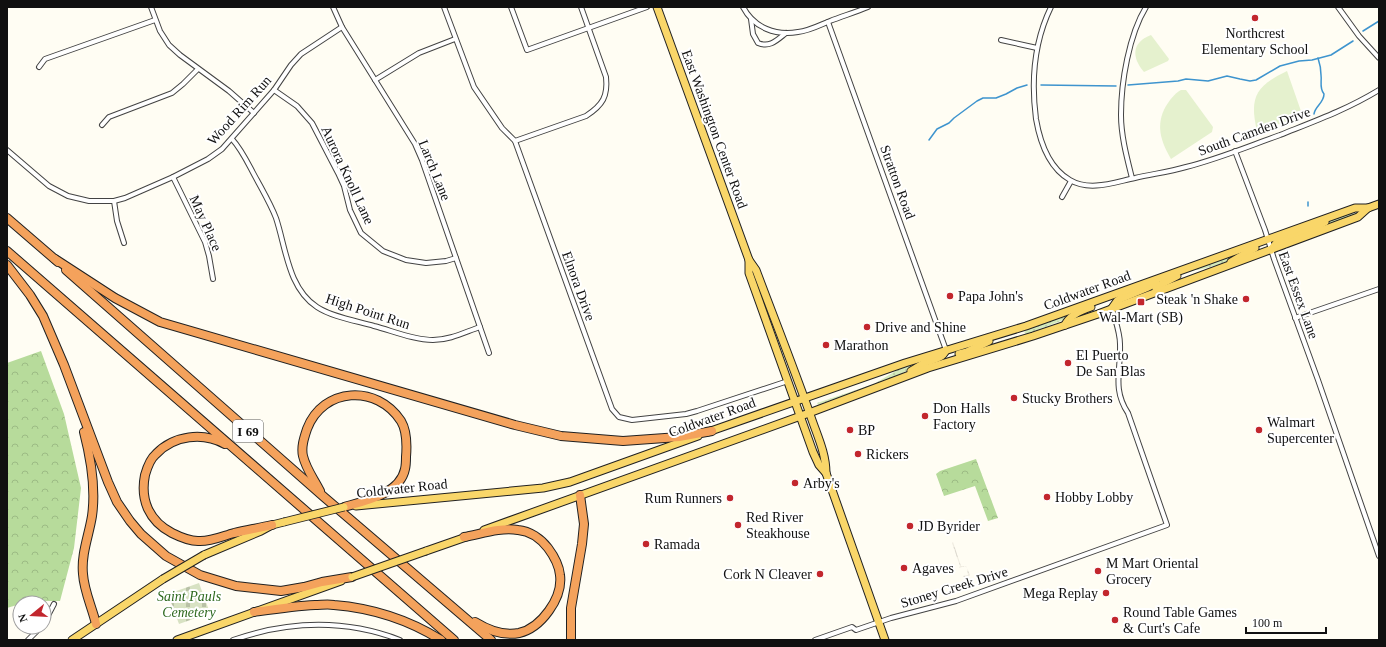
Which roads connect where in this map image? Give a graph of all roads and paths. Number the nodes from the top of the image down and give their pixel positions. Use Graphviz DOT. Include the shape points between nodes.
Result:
graph roads {
  1 [pos="151,7"];
  2 [pos="333,7"];
  3 [pos="444,7"];
  4 [pos="511,7"];
  5 [pos="581,7"];
  6 [pos="647,7"];
  7 [pos="657,7"];
  8 [pos="743,7"];
  9 [pos="868,7"];
  10 [pos="1051,7"];
  11 [pos="1338,7"];
  12 [pos="1144,8"];
  13 [pos="751,18"];
  14 [pos="155,20"];
  15 [pos="828,22"];
  16 [pos="342,27"];
  17 [pos="588,28"];
  18 [pos="786,33"];
  19 [pos="455,39"];
  20 [pos="1001,40"];
  21 [pos="1037,48"];
  22 [pos="1379,58"];
  23 [pos="38,67"];
  24 [pos="198,69"];
  25 [pos="375,80"];
  26 [pos="274,90"];
  27 [pos="1379,90"];
  28 [pos="254,113"];
  29 [pos="102,125"];
  30 [pos="232,139"];
  31 [pos="515,141"];
  32 [pos="7,150"];
  33 [pos="1236,151"];
  34 [pos="173,177"];
  35 [pos="1132,178"];
  36 [pos="1071,181"];
  37 [pos="1062,197"];
  38 [pos="114,201"];
  39 [pos="1379,204"];
  40 [pos="1368,208"];
  41 [pos="1333,216"];
  42 [pos="7,218"];
  43 [pos="1268,239"];
  44 [pos="124,243"];
  45 [pos="7,250"];
  46 [pos="1271,250"];
  47 [pos="456,258"];
  48 [pos="55,259"];
  49 [pos="749,260"];
  50 [pos="7,265"];
  51 [pos="1229,265"];
  52 [pos="1184,269"];
  53 [pos="1163,277"];
  54 [pos="213,279"];
  55 [pos="1379,290"];
  56 [pos="1155,292"];
  57 [pos="1108,296"];
  58 [pos="1112,308"];
  59 [pos="1295,318"];
  60 [pos="1064,326"];
  61 [pos="480,327"];
  62 [pos="992,336"];
  63 [pos="946,350"];
  64 [pos="489,353"];
  65 [pos="950,362"];
  66 [pos="904,378"];
  67 [pos="788,381"];
  68 [pos="73,390"];
  69 [pos="804,398"];
  70 [pos="795,401"];
  71 [pos="809,413"];
  72 [pos="800,416"];
  73 [pos="712,431"];
  74 [pos="240,452"];
  75 [pos="826,473"];
  76 [pos="580,495"];
  77 [pos="324,497"];
  78 [pos="370,502"];
  79 [pos="344,507"];
  80 [pos="272,525"];
  81 [pos="464,538"];
  82 [pos="1379,556"];
  83 [pos="352,577"];
  84 [pos="54,604"];
  85 [pos="52,608"];
  86 [pos="254,612"];
  87 [pos="458,612"];
  88 [pos="878,622"];
  89 [pos="96,624"];
  90 [pos="72,640"];
  91 [pos="177,640"];
  92 [pos="233,640"];
  93 [pos="400,640"];
  94 [pos="441,640"];
  95 [pos="454,640"];
  96 [pos="491,640"];
  97 [pos="571,640"];
  98 [pos="815,640"];
  99 [pos="885,640"];
  1 -- 14 [label="street"];
  2 -- 16 [label="street, Larch Lane"];
  3 -- 19 [label="street, Elnora Drive"];
  4 -- 17 [label="street" via="527,50"];
  5 -- 17 [label="street"];
  6 -- 17 [label="street"];
  7 -- 49 [label="main road, East Washington Center Road"];
  8 -- 13 [label="street"];
  9 -- 15 [label="street"];
  10 -- 21 [label="street"];
  11 -- 22 [label="street"];
  12 -- 35 [label="street" via="1124,70 1121,115"];
  13 -- 18 [label="street" via="769,31"];
  13 -- 18 [label="street" via="753,34 758,43 770,44"];
  14 -- 23 [label="street" via="45,59"];
  14 -- 24 [label="street" via="169,45"];
  15 -- 18 [label="street" via="799,32"];
  15 -- 63 [label="street, Stratton Road"];
  16 -- 25 [label="street, Larch Lane"];
  16 -- 26 [label="street, Wood Rim Run" via="301,54"];
  17 -- 31 [label="street" via="606,77 607,89 603,101 596,110 586,116"];
  19 -- 25 [label="street" via="419,53"];
  19 -- 31 [label="street, Elnora Drive" via="474,87 502,128"];
  20 -- 21 [label="street"];
  21 -- 36 [label="street" via="1033,99 1038,127 1045,153 1057,169"];
  24 -- 28 [label="street"];
  24 -- 29 [label="street" via="172,93 109,117"];
  25 -- 47 [label="street, Larch Lane" via="415,144"];
  26 -- 28 [label="street, Wood Rim Run"];
  26 -- 47 [label="street, Aurora Knoll Lane" via="297,106 312,124 344,186 350,210 362,233 383,251 406,260 426,263"];
  27 -- 33 [label="street, South Camden Drive" via="1332,115"];
  28 -- 30 [label="street, Wood Rim Run"];
  30 -- 34 [label="street, Wood Rim Run" via="208,159"];
  30 -- 61 [label="street, High Point Run" via="240,148 269,202 296,284 306,298 317,307 332,314 405,335 433,340 450,338"];
  31 -- 67 [label="street, Elnora Drive" via="612,409 618,417 632,420 697,411"];
  32 -- 38 [label="street, Wood Rim Run" via="49,186 68,196 89,201"];
  33 -- 35 [label="street, South Camden Drive" via="1186,167"];
  33 -- 43 [label="street, East Essex Lane"];
  34 -- 38 [label="street, Wood Rim Run" via="137,194"];
  34 -- 54 [label="street, May Place" via="205,242"];
  35 -- 36 [label="street, South Camden Drive" via="1088,186"];
  36 -- 37 [label="street"];
  38 -- 44 [label="street"];
  39 -- 40 [label="main road, Coldwater Road"];
  40 -- 41 [label="main road, Coldwater Road" via="1355,208"];
  40 -- 46 [label="main road, Coldwater Road" via="1358,217"];
  41 -- 43 [label="main road, Coldwater Road"];
  41 -- 46 [label="main road" via="1313,229 1278,241"];
  42 -- 48 [label="highway, I 69"];
  43 -- 46 [label="street, East Essex Lane"];
  43 -- 51 [label="main road" via="1264,245 1232,260"];
  43 -- 52 [label="main road, Coldwater Road"];
  45 -- 74 [label="highway, I 69"];
  46 -- 51 [label="main road, Coldwater Road"];
  46 -- 59 [label="street, East Essex Lane"];
  47 -- 61 [label="street, Larch Lane"];
  48 -- 73 [label="highway" via="115,298 160,322 515,425 561,436 623,441 679,437"];
  48 -- 77 [label="highway, I 69"];
  49 -- 67 [label="main road, East Washington Center Road" via="749,273"];
  49 -- 69 [label="main road, East Washington Center Road" via="756,270"];
  50 -- 68 [label="highway" via="43,316"];
  51 -- 56 [label="main road, Coldwater Road"];
  52 -- 53 [label="main road, Coldwater Road"];
  52 -- 56 [label="main road" via="1179,276 1156,287"];
  53 -- 57 [label="main road, Coldwater Road"];
  53 -- 58 [label="main road" via="1146,288 1120,299"];
  55 -- 59 [label="street"];
  56 -- 58 [label="main road, Coldwater Road"];
  57 -- 60 [label="main road" via="1101,303 1067,320"];
  57 -- 62 [label="main road, Coldwater Road"];
  58 -- 60 [label="main road, Coldwater Road"];
  58 -- 88 [label="street, Stoney Creek Drive" via="1120,344 1120,399 1128,413 1167,525 956,601"];
  59 -- 82 [label="street, East Essex Lane"];
  60 -- 65 [label="main road, Coldwater Road"];
  61 -- 64 [label="street, Larch Lane"];
  62 -- 63 [label="main road, Coldwater Road"];
  62 -- 65 [label="main road" via="967,352 954,356"];
  63 -- 66 [label="main road" via="939,358 926,362"];
  63 -- 69 [label="main road, Coldwater Road"];
  65 -- 66 [label="main road, Coldwater Road"];
  66 -- 71 [label="main road, Coldwater Road"];
  67 -- 70 [label="main road, East Washington Center Road"];
  68 -- 83 [label="highway" via="117,502 141,534 166,556 200,575 236,586 281,591"];
  68 -- 89 [label="highway" via="88,448 93,484 92,515 83,559 83,573"];
  69 -- 70 [label="main road, Coldwater Road"];
  69 -- 71 [label="main road, East Washington Center Road"];
  70 -- 72 [label="main road, East Washington Center Road"];
  70 -- 73 [label="main road, Coldwater Road"];
  71 -- 72 [label="main road, Coldwater Road"];
  71 -- 75 [label="main road, East Washington Center Road" via="822,448"];
  72 -- 75 [label="main road, East Washington Center Road" via="813,452"];
  72 -- 76 [label="main road, Coldwater Road"];
  73 -- 78 [label="main road, Coldwater Road" via="577,480 543,488"];
  74 -- 80 [label="highway" via="217,439 200,437 184,437 168,444 155,454 147,469 143,486 145,502 153,518 164,529 180,537 198,541"];
  74 -- 95 [label="highway, I 69"];
  75 -- 88 [label="main road, East Washington Center Road"];
  76 -- 81 [label="main road, Coldwater Road"];
  76 -- 97 [label="highway" via="584,524 571,608"];
  77 -- 78 [label="highway" via="308,471 303,455 303,439 317,410 332,400 346,395 361,394 389,407 401,422 407,443 405,470 399,480 392,489"];
  77 -- 87 [label="highway, I 69"];
  78 -- 79 [label="highway"];
  79 -- 80 [label="main road, Coldwater Road, bridge"];
  80 -- 89 [label="main road, Coldwater Road, bridge" via="204,555"];
  81 -- 83 [label="main road, Coldwater Road, bridge"];
  81 -- 87 [label="highway" via="499,530 518,530 533,534 555,557 560,576 558,593 550,610 534,626 519,632 499,633"];
  83 -- 86 [label="main road, Coldwater Road"];
  84 -- 85 [label="street"];
  86 -- 91 [label="main road, Coldwater Road"];
  86 -- 94 [label="highway" via="293,606 333,604 401,620"];
  87 -- 96 [label="highway, I 69"];
  88 -- 98 [label="street, Stoney Creek Drive"];
  88 -- 99 [label="main road, East Washington Center Road"];
  89 -- 90 [label="main road, Coldwater Road"];
  92 -- 93 [label="street" via="250,634 313,624 347,626"];
}
